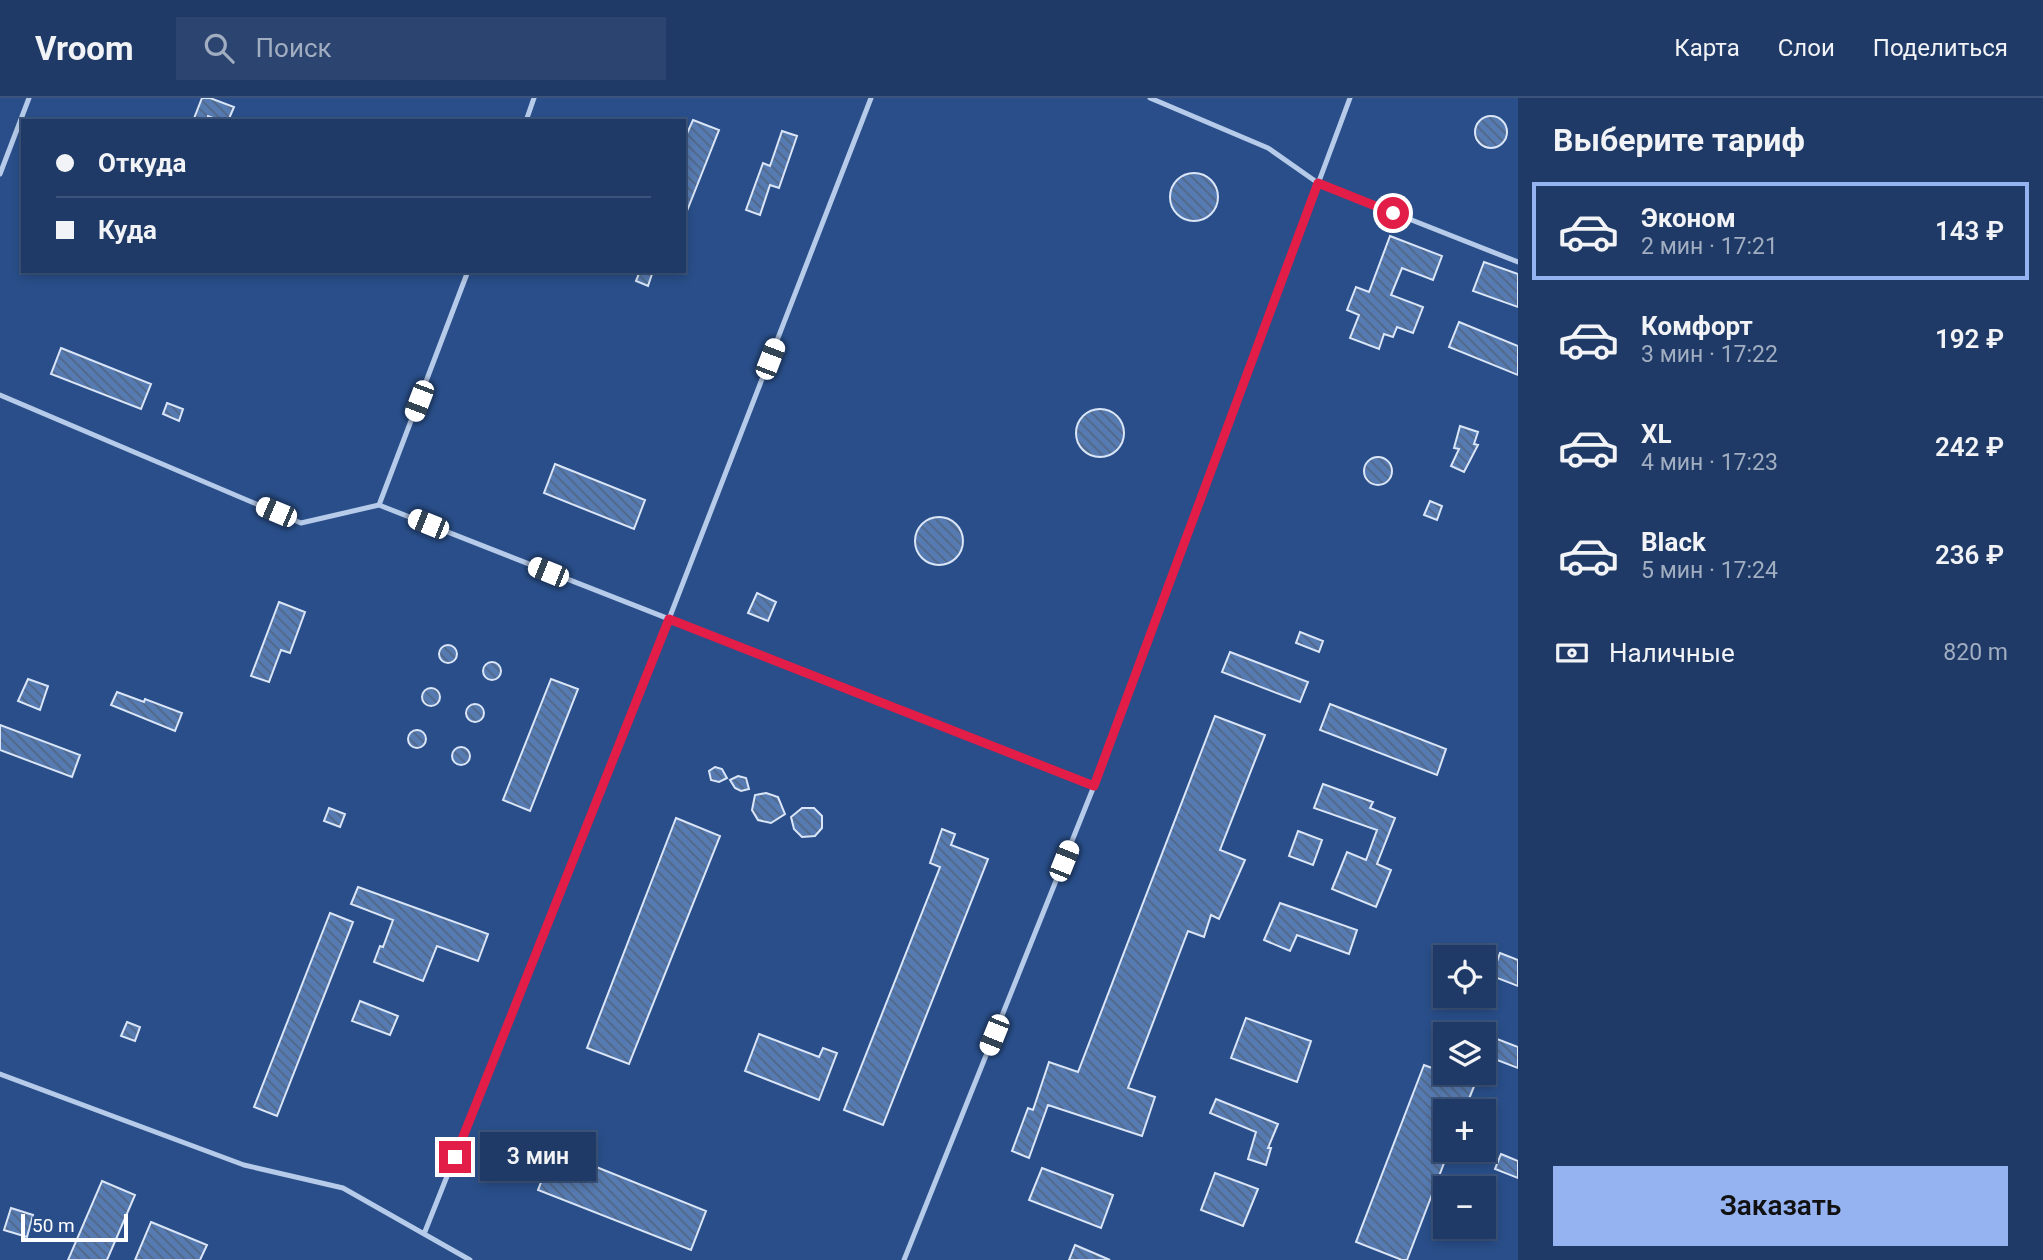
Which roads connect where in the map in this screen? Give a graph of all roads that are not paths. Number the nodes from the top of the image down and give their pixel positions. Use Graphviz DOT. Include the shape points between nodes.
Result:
graph roads {
  1 [pos="29,98"];
  2 [pos="534,98"];
  3 [pos="872,98"];
  4 [pos="1150,98"];
  5 [pos="1350,98"];
  6 [pos="527,119"];
  7 [pos="0,173"];
  8 [pos="1318,183"];
  9 [pos="1518,262"];
  10 [pos="467,273"];
  11 [pos="0,395"];
  12 [pos="379,505"];
  13 [pos="669,619"];
  14 [pos="1094,786"];
  15 [pos="0,1074"];
  16 [pos="424,1234"];
  17 [pos="470,1260"];
  18 [pos="904,1260"];
  1 -- 7 [label="lane"];
  2 -- 6 [label="lane"];
  3 -- 13 [label="lane"];
  4 -- 8 [label="lane" via="1268,148"];
  5 -- 8 [label="lane"];
  8 -- 9 [label="lane"];
  8 -- 14 [label="lane"];
  10 -- 12 [label="lane"];
  11 -- 12 [label="lane" via="301,523"];
  12 -- 13 [label="lane"];
  13 -- 14 [label="lane"];
  13 -- 16 [label="lane"];
  14 -- 18 [label="lane"];
  15 -- 16 [label="lane" via="244,1165 343,1188"];
  16 -- 17 [label="lane"];
}
